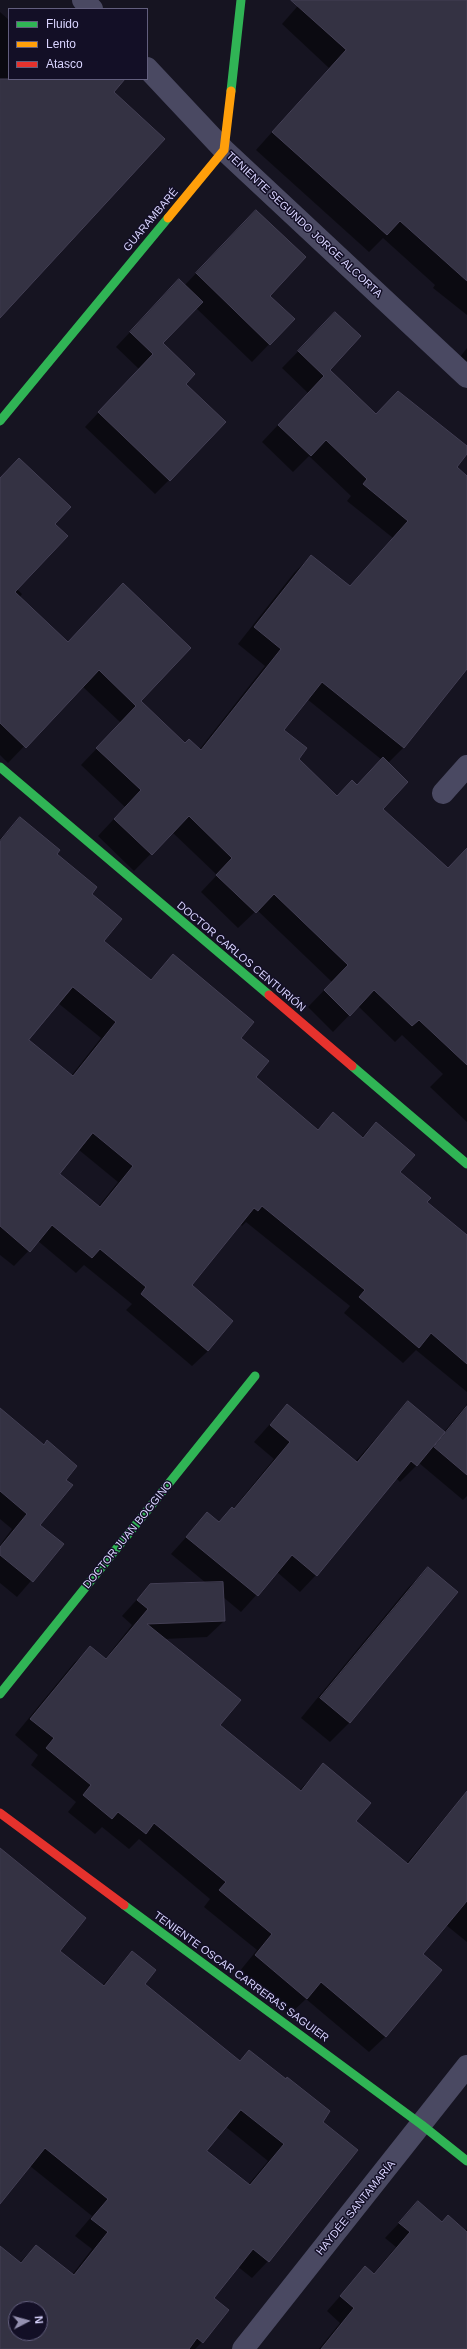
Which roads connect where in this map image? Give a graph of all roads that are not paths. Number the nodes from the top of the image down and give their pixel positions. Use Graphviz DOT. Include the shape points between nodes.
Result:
graph roads {
  1 [pos="83,0"];
  2 [pos="242,0"];
  3 [pos="91,8"];
  4 [pos="148,69"];
  5 [pos="224,150"];
  6 [pos="467,377"];
  7 [pos="0,421"];
  8 [pos="467,766"];
  9 [pos="0,768"];
  10 [pos="444,793"];
  11 [pos="467,1164"];
  12 [pos="255,1376"];
  13 [pos="0,1694"];
  14 [pos="0,1813"];
  15 [pos="467,2066"];
  16 [pos="422,2125"];
  17 [pos="467,2161"];
  18 [pos="243,2349"];
  1 -- 3 [label="street"];
  2 -- 5 [label="street"];
  4 -- 5 [label="street, TENIENTE SEGUNDO JORGE ALCORTA"];
  5 -- 6 [label="street, TENIENTE SEGUNDO JORGE ALCORTA"];
  5 -- 7 [label="street, GUARAMBARÉ"];
  8 -- 10 [label="street"];
  9 -- 11 [label="street, DOCTOR CARLOS CENTURIÓN"];
  12 -- 13 [label="street, DOCTOR JUAN BOGGINO"];
  14 -- 16 [label="street, TENIENTE OSCAR CARRERAS SAGUIER"];
  15 -- 16 [label="street, HAYDÉE SANTAMARÍA"];
  16 -- 17 [label="street, TENIENTE OSCAR CARRERAS SAGUIER"];
  16 -- 18 [label="street, HAYDÉE SANTAMARÍA"];
}
